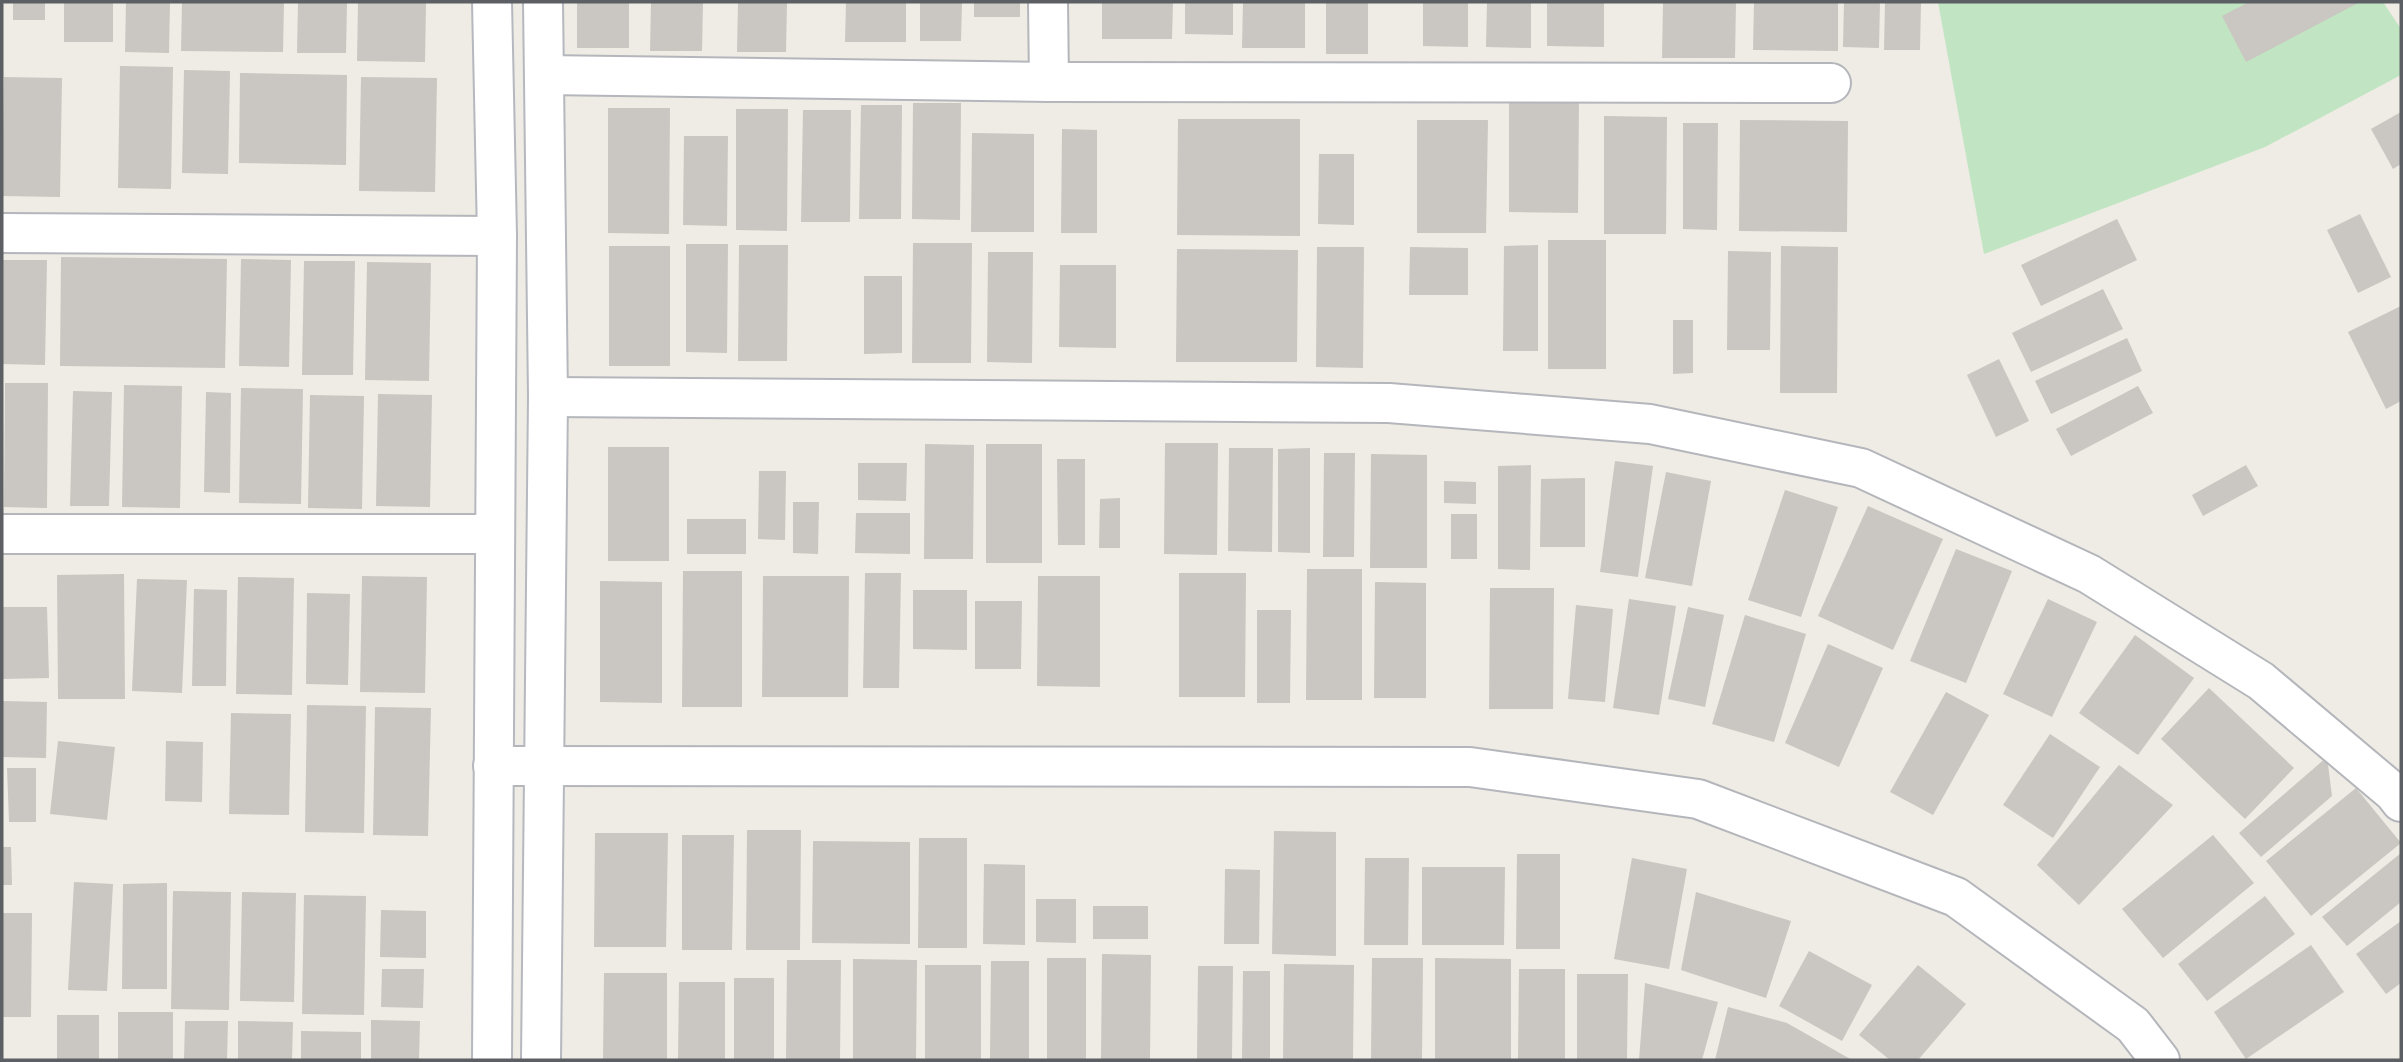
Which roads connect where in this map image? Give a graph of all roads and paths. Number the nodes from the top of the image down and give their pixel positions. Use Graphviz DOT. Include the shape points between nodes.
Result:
graph roads {
  1 [pos="492,2"];
  2 [pos="543,2"];
  3 [pos="1048,2"];
  4 [pos="544,75"];
  5 [pos="1049,82"];
  6 [pos="1831,83"];
  7 [pos="2,233"];
  8 [pos="497,236"];
  9 [pos="548,397"];
  10 [pos="2,534"];
  11 [pos="495,534"];
  12 [pos="493,766"];
  13 [pos="543,766"];
  14 [pos="2401,802"];
  15 [pos="492,1060"];
  16 [pos="541,1060"];
  17 [pos="2160,1060"];
  1 -- 8 [label="street"];
  2 -- 4 [label="street"];
  3 -- 5 [label="street"];
  4 -- 5 [label="street"];
  4 -- 9 [label="street"];
  5 -- 6 [label="street"];
  7 -- 8 [label="street"];
  8 -- 11 [label="street"];
  9 -- 13 [label="street"];
  9 -- 14 [label="street" via="1389,403 1650,424 1861,468 2101,581 2261,681"];
  10 -- 11 [label="street"];
  11 -- 12 [label="street"];
  12 -- 13 [label="street"];
  12 -- 15 [label="street"];
  13 -- 16 [label="street"];
  13 -- 17 [label="street" via="1470,767 1698,799 1956,897 2133,1025"];
}
